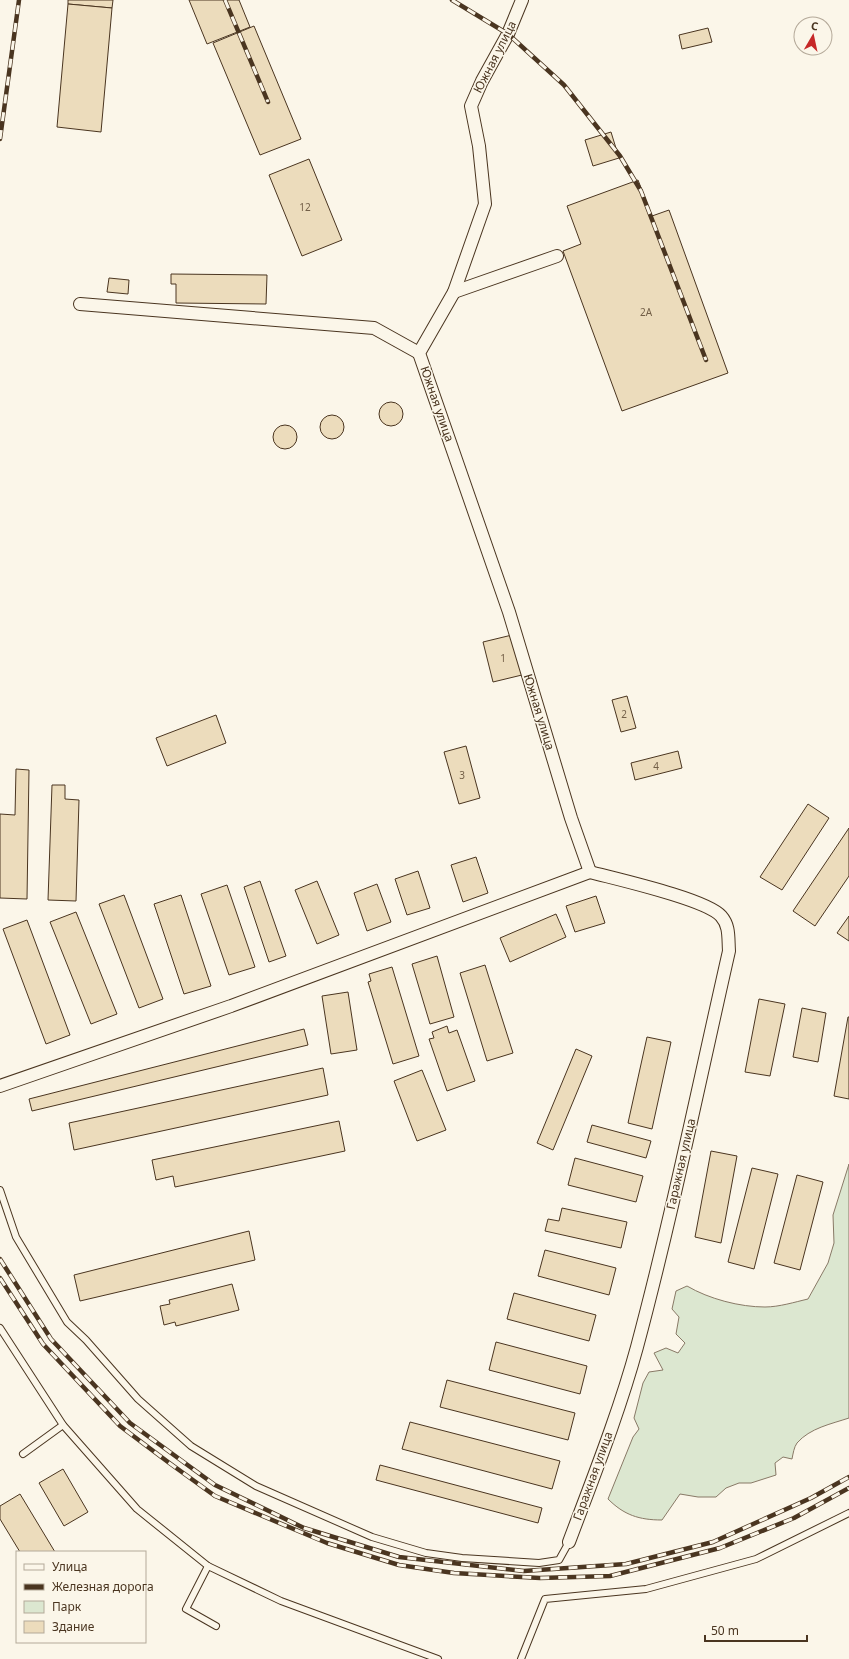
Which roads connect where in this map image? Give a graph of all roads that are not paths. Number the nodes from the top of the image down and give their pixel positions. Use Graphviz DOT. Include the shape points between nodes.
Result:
graph roads {
  1 [pos="522,0"];
  2 [pos="557,256"];
  3 [pos="454,292"];
  4 [pos="80,304"];
  5 [pos="419,353"];
  6 [pos="590,872"];
  7 [pos="0,1086"];
  8 [pos="0,1190"];
  9 [pos="0,1328"];
  10 [pos="63,1425"];
  11 [pos="23,1454"];
  12 [pos="849,1513"];
  13 [pos="568,1542"];
  14 [pos="208,1566"];
  15 [pos="216,1626"];
  16 [pos="438,1659"];
  17 [pos="521,1659"];
  1 -- 3 [label="street, Южная улица" via="508,34 471,106 479,146 485,204"];
  2 -- 3 [label="street"];
  3 -- 5 [label="street, Южная улица"];
  4 -- 5 [label="street" via="374,328"];
  5 -- 6 [label="street, Южная улица" via="509,612 570,818"];
  6 -- 7 [label="street" via="239,1003"];
  6 -- 13 [label="street, Гаражная улица" via="701,903 720,915 728,928 728,950 637,1348 606,1446"];
  8 -- 13 [label="lane" via="16,1237 67,1322 138,1398 191,1446 220,1466 256,1486 372,1537 426,1553 539,1563 559,1560"];
  9 -- 10 [label="lane"];
  10 -- 11 [label="lane"];
  10 -- 14 [label="lane" via="137,1509"];
  12 -- 17 [label="lane" via="756,1559 646,1589 545,1599"];
  14 -- 15 [label="lane" via="186,1609"];
  14 -- 16 [label="lane" via="281,1601"];
}
